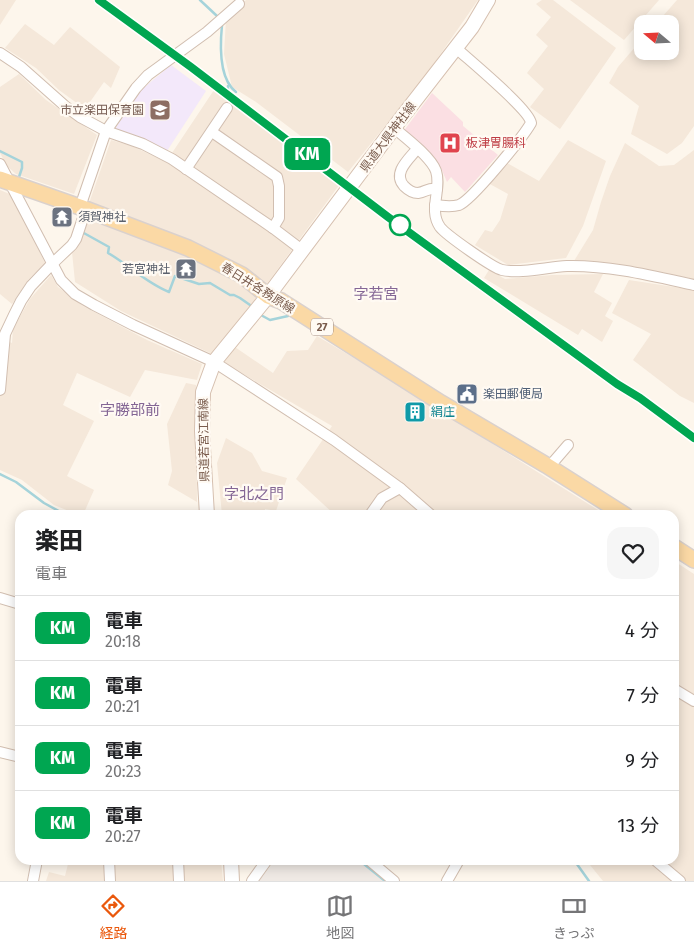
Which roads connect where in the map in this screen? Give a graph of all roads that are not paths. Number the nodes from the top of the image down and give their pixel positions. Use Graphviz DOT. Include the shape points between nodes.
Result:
graph roads {
  1 [pos="488,0"];
  2 [pos="239,4"];
  3 [pos="456,48"];
  4 [pos="0,52"];
  5 [pos="227,108"];
  6 [pos="394,128"];
  7 [pos="106,131"];
  8 [pos="212,132"];
  9 [pos="417,149"];
  10 [pos="0,164"];
  11 [pos="186,169"];
  12 [pos="5,180"];
  13 [pos="437,189"];
  14 [pos="435,204"];
  15 [pos="83,208"];
  16 [pos="273,228"];
  17 [pos="302,250"];
  18 [pos="52,264"];
  19 [pos="694,285"];
  20 [pos="268,296"];
  21 [pos="3,333"];
  22 [pos="214,362"];
  23 [pos="0,390"];
  24 [pos="568,445"];
  25 [pos="549,467"];
  26 [pos="400,488"];
  27 [pos="207,510"];
  28 [pos="374,510"];
  29 [pos="425,510"];
  30 [pos="617,510"];
  31 [pos="679,550"];
  32 [pos="694,560"];
  33 [pos="0,598"];
  34 [pos="15,602"];
  35 [pos="679,692"];
  36 [pos="694,701"];
  37 [pos="0,752"];
  38 [pos="15,756"];
  39 [pos="36,865"];
  40 [pos="109,865"];
  41 [pos="178,865"];
  42 [pos="231,865"];
  43 [pos="263,865"];
  44 [pos="375,865"];
  45 [pos="456,865"];
  46 [pos="661,865"];
  47 [pos="33,881"];
  48 [pos="110,881"];
  49 [pos="179,881"];
  50 [pos="232,881"];
  51 [pos="252,881"];
  52 [pos="394,881"];
  53 [pos="448,881"];
  54 [pos="680,881"];
  1 -- 3 [label="main road, 県道大県神社線"];
  2 -- 7 [label="street" via="148,75"];
  3 -- 6 [label="main road, 県道大県神社線"];
  3 -- 14 [label="street" via="518,104 530,116 531,123 463,202 448,206"];
  4 -- 7 [label="street" via="80,117"];
  5 -- 8 [label="street"];
  6 -- 9 [label="street"];
  6 -- 17 [label="main road, 県道大県神社線"];
  7 -- 11 [label="street" via="143,144"];
  7 -- 15 [label="street"];
  8 -- 11 [label="street"];
  8 -- 16 [label="street" via="277,177 279,218"];
  9 -- 13 [label="street" via="434,167 438,176"];
  9 -- 13 [label="street" via="402,170 402,184 416,193"];
  10 -- 12 [label="street"];
  11 -- 16 [label="street"];
  12 -- 15 [label="main road, 春日井各務原線 / 27"];
  12 -- 18 [label="street"];
  13 -- 14 [label="street"];
  14 -- 19 [label="street" via="440,227 502,270 567,266 598,268"];
  15 -- 18 [label="street" via="76,239"];
  15 -- 20 [label="main road, 春日井各務原線 / 27" via="188,248 242,275"];
  16 -- 17 [label="street"];
  17 -- 20 [label="main road, 県道大県神社線"];
  18 -- 21 [label="street" via="31,286"];
  18 -- 22 [label="street" via="61,280 75,294 132,325"];
  20 -- 22 [label="main road, 県道若宮江南線"];
  20 -- 25 [label="main road, 春日井各務原線 / 27"];
  21 -- 23 [label="street"];
  22 -- 26 [label="street" via="334,440"];
  22 -- 27 [label="main road, 県道若宮江南線" via="203,392"];
  24 -- 25 [label="street"];
  25 -- 30 [label="main road, 春日井各務原線 / 27"];
  26 -- 28 [label="street" via="382,498"];
  26 -- 29 [label="street"];
  31 -- 32 [label="main road"];
  33 -- 34 [label="street"];
  35 -- 36 [label="street"];
  37 -- 38 [label="street"];
  39 -- 47 [label="street"];
  40 -- 48 [label="street"];
  41 -- 49 [label="street"];
  42 -- 50 [label="main road"];
  43 -- 51 [label="street"];
  44 -- 52 [label="street"];
  45 -- 53 [label="street"];
  46 -- 54 [label="street"];
}
